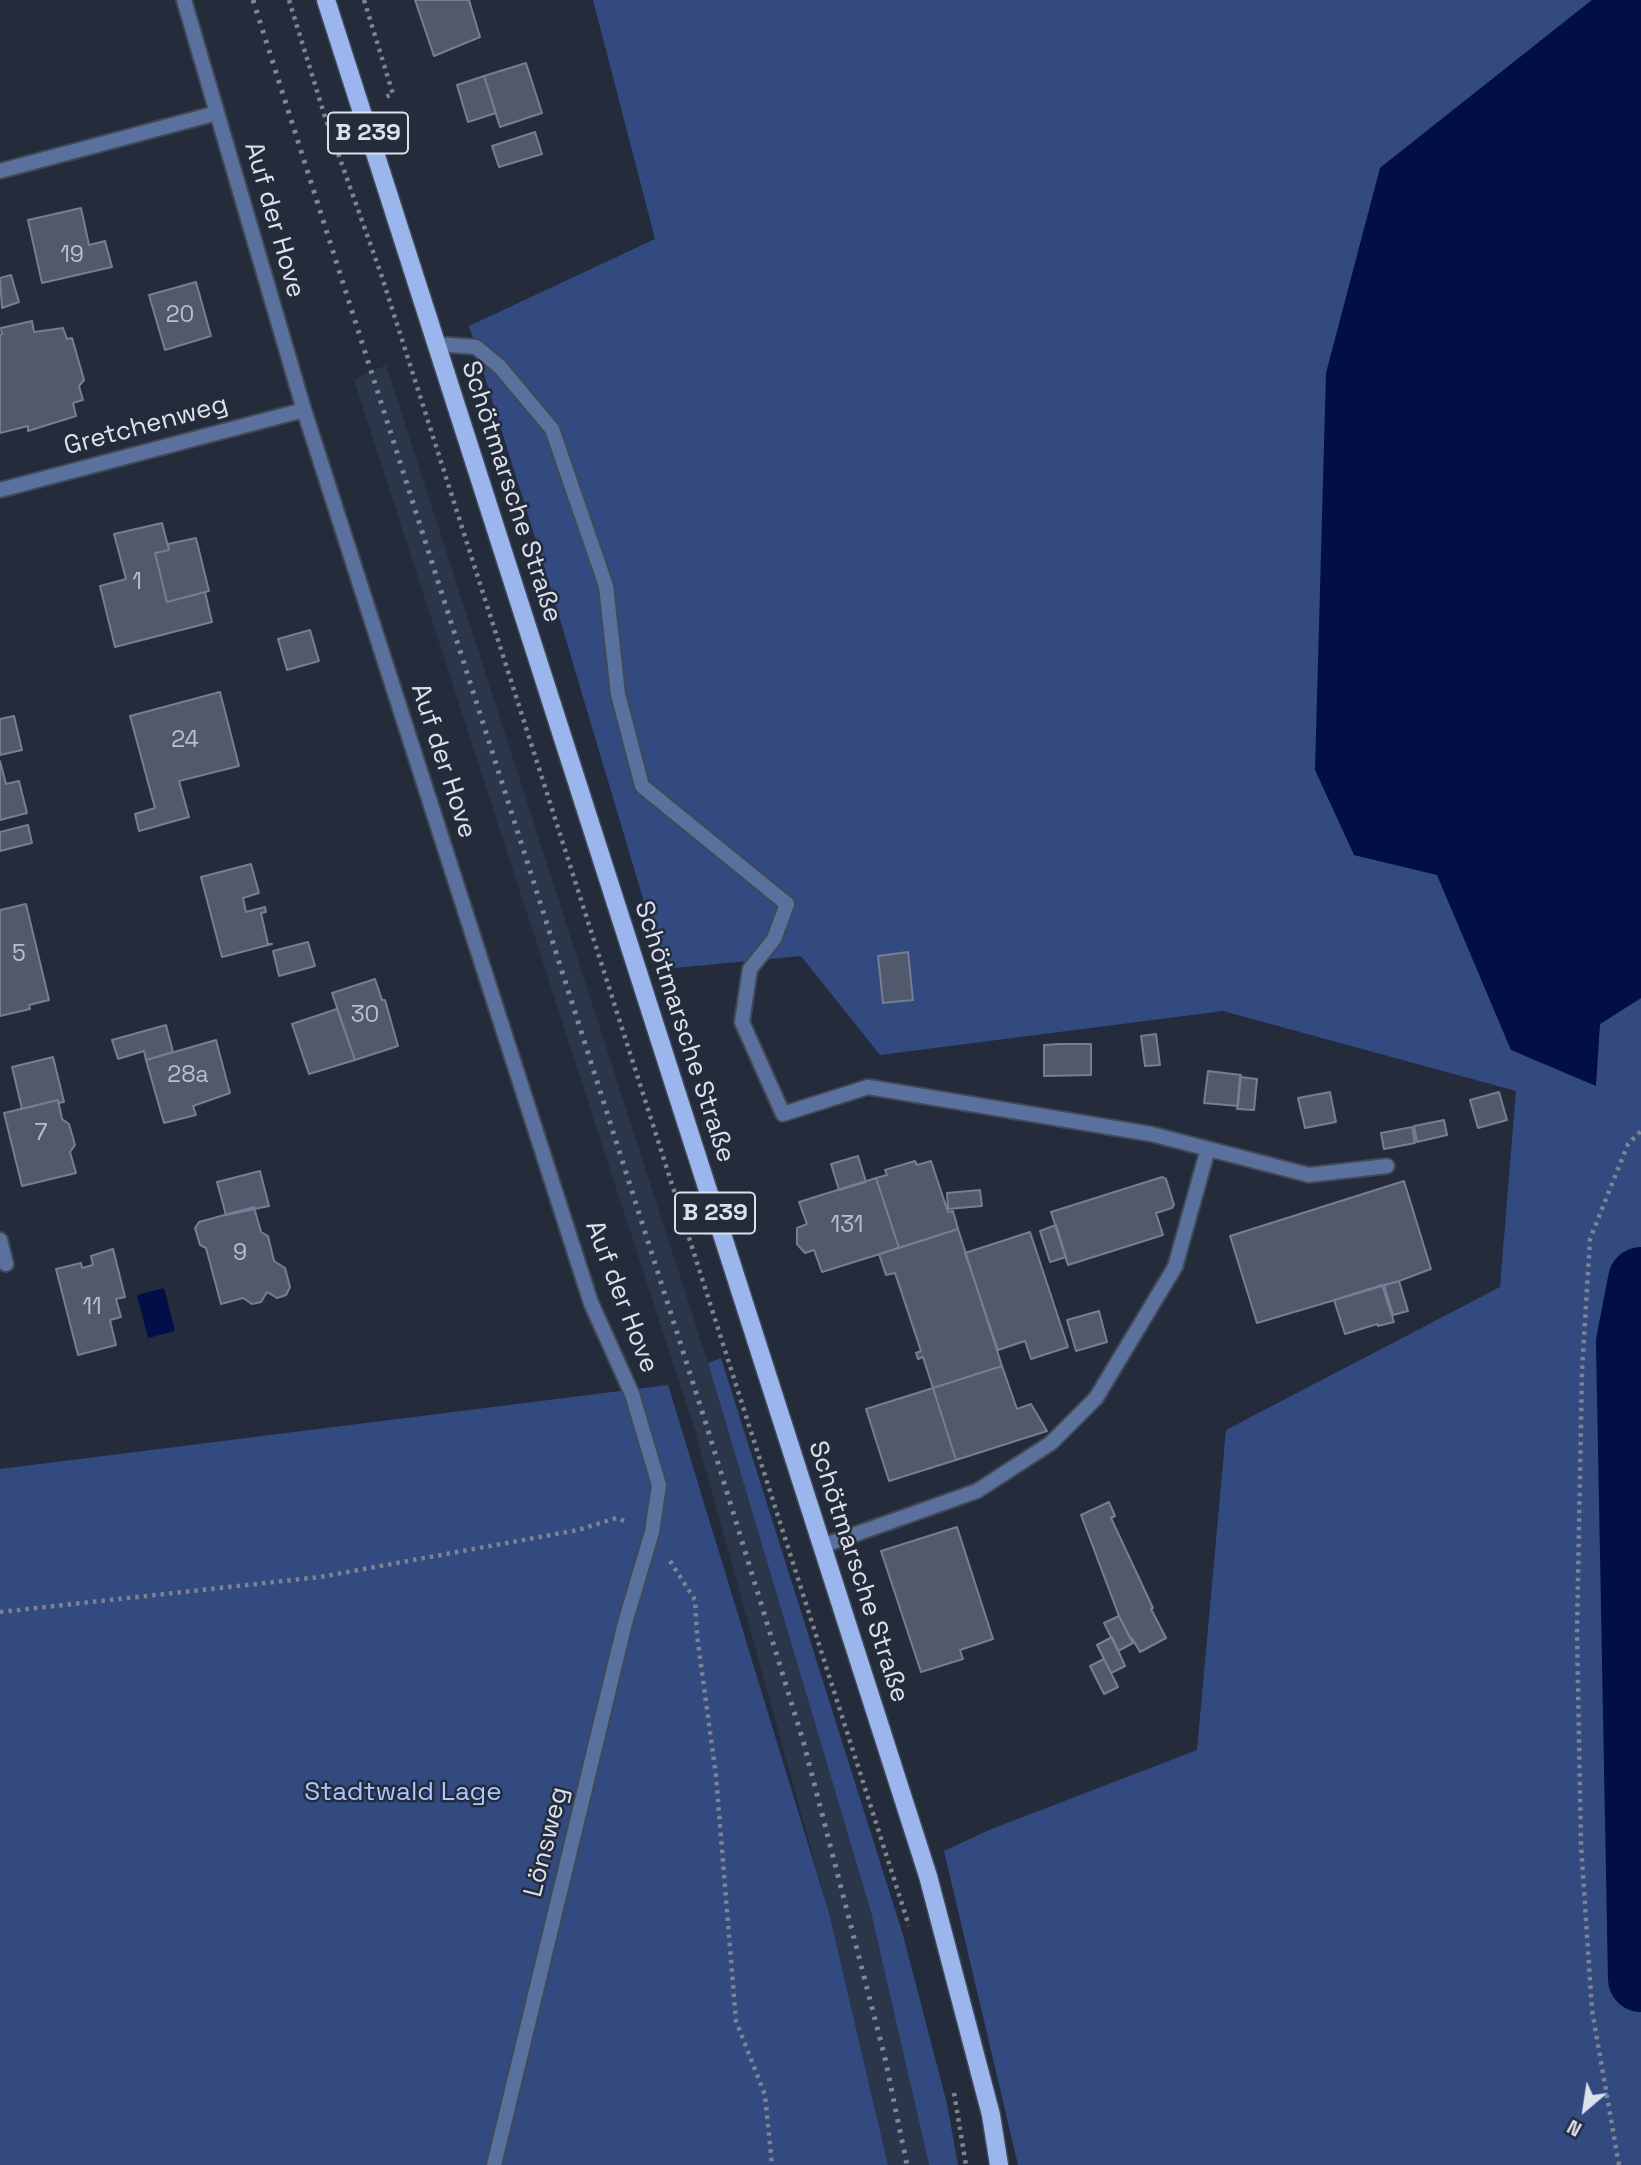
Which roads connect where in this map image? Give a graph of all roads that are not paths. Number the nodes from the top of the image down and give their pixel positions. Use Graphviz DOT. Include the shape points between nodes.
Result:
graph roads {
  1 [pos="184,0"];
  2 [pos="326,0"];
  3 [pos="217,113"];
  4 [pos="0,171"];
  5 [pos="436,344"];
  6 [pos="304,410"];
  7 [pos="0,490"];
  8 [pos="1208,1149"];
  9 [pos="1387,1166"];
  10 [pos="1,1245"];
  11 [pos="6,1264"];
  12 [pos="652,1532"];
  13 [pos="822,1546"];
  14 [pos="494,2165"];
  15 [pos="999,2165"];
  1 -- 3 [label="street, Auf der Hove"];
  2 -- 5 [label="main road, Schötmarsche Straße / B 239"];
  3 -- 4 [label="street"];
  3 -- 6 [label="street, Auf der Hove"];
  5 -- 8 [label="street" via="476,347 500,367 552,429 606,586 618,694 642,786 787,904 774,939 750,969 742,1022 783,1114 868,1087 1151,1134"];
  5 -- 13 [label="main road, Schötmarsche Straße / B 239"];
  6 -- 7 [label="street, Gretchenweg"];
  6 -- 12 [label="street, Auf der Hove" via="591,1303 632,1394 659,1485"];
  8 -- 9 [label="street" via="1309,1175"];
  8 -- 13 [label="street" via="1175,1267 1096,1398 1051,1443 977,1491"];
  10 -- 11 [label="street"];
  12 -- 14 [label="street, Lönsweg" via="625,1623"];
  13 -- 15 [label="main road, Schötmarsche Straße / B 239" via="928,1876 991,2115"];
}
